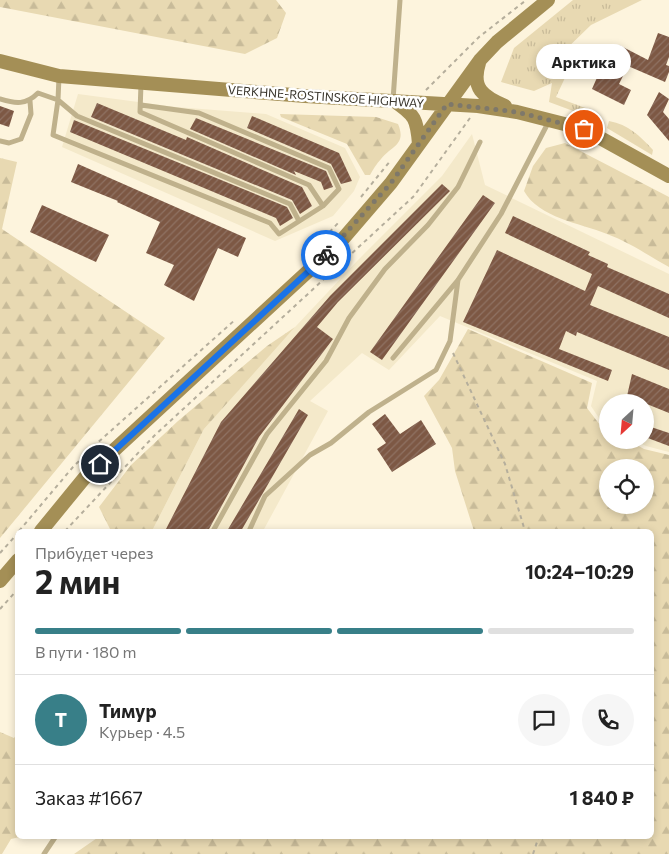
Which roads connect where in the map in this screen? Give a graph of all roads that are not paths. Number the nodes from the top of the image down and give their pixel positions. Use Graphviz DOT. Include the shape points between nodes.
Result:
graph roads {
  1 [pos="400,0"];
  2 [pos="548,0"];
  3 [pos="480,60"];
  4 [pos="0,61"];
  5 [pos="59,76"];
  6 [pos="141,82"];
  7 [pos="0,99"];
  8 [pos="58,100"];
  9 [pos="393,100"];
  10 [pos="30,101"];
  11 [pos="447,104"];
  12 [pos="141,105"];
  13 [pos="517,112"];
  14 [pos="551,119"];
  15 [pos="0,140"];
  16 [pos="480,142"];
  17 [pos="419,144"];
  18 [pos="669,176"];
  19 [pos="323,206"];
  20 [pos="299,221"];
  21 [pos="458,280"];
  22 [pos="393,358"];
  23 [pos="43,529"];
  24 [pos="214,529"];
  25 [pos="250,529"];
  26 [pos="15,564"];
  27 [pos="0,581"];
  28 [pos="54,839"];
  29 [pos="44,854"];
  1 -- 9 [label="lane"];
  2 -- 3 [label="street"];
  3 -- 11 [label="street"];
  3 -- 13 [label="street" via="475,77 481,92"];
  4 -- 5 [label="street, VERKHNE-ROSTINSKOE HIGHWAY"];
  5 -- 6 [label="street, VERKHNE-ROSTINSKOE HIGHWAY"];
  5 -- 8 [label="lane"];
  6 -- 9 [label="street, VERKHNE-ROSTINSKOE HIGHWAY"];
  6 -- 12 [label="lane"];
  7 -- 10 [label="lane" via="16,104"];
  8 -- 10 [label="lane" via="38,93"];
  8 -- 20 [label="lane" via="77,116 290,204"];
  8 -- 20 [label="lane" via="53,136 270,223 278,234"];
  9 -- 11 [label="street, VERKHNE-ROSTINSKOE HIGHWAY"];
  9 -- 17 [label="street" via="408,110 418,123"];
  10 -- 15 [label="lane" via="31,114 21,139 9,143"];
  11 -- 13 [label="street, VERKHNE-ROSTINSKOE HIGHWAY"];
  11 -- 17 [label="street"];
  12 -- 19 [label="lane" via="140,112 309,185"];
  12 -- 19 [label="lane" via="199,114 329,168 339,188"];
  13 -- 14 [label="street, VERKHNE-ROSTINSKOE HIGHWAY"];
  14 -- 18 [label="street, VERKHNE-ROSTINSKOE HIGHWAY" via="584,129"];
  14 -- 21 [label="lane" via="502,214"];
  16 -- 24 [label="lane" via="458,187 428,225 385,269 349,318 326,361 267,434"];
  17 -- 23 [label="street" via="391,183 342,240 86,476"];
  19 -- 20 [label="lane"];
  21 -- 22 [label="lane"];
  21 -- 25 [label="lane" via="450,341 436,370 310,455 265,496"];
  26 -- 27 [label="street"];
  28 -- 29 [label="lane"];
}
